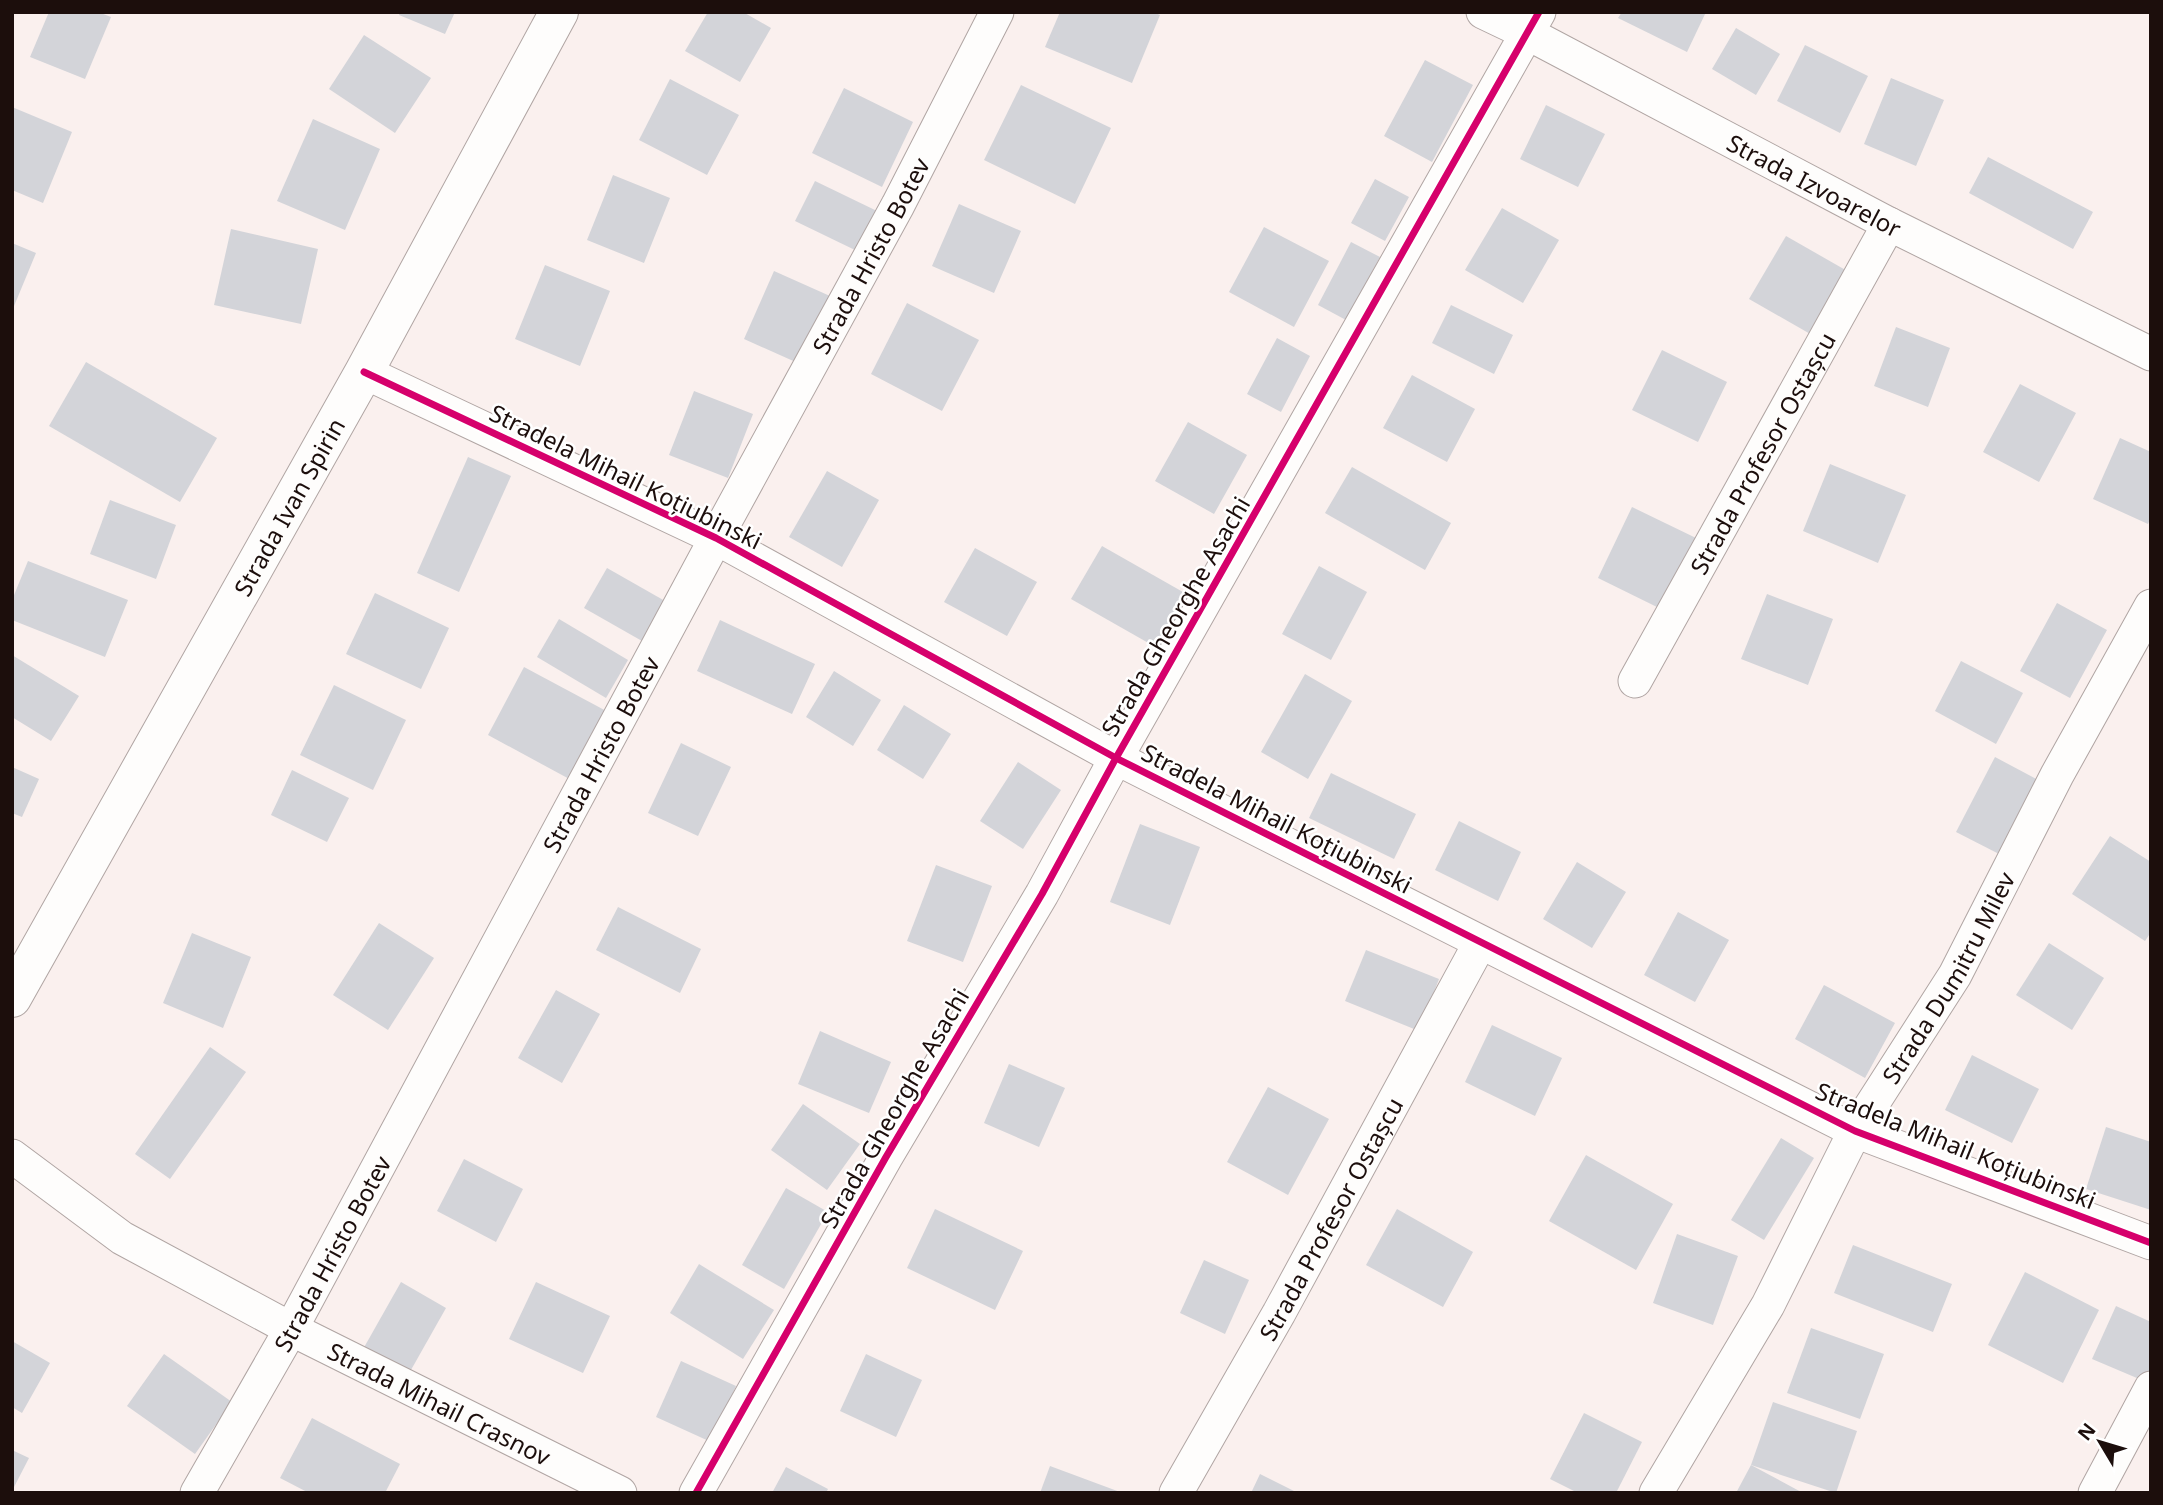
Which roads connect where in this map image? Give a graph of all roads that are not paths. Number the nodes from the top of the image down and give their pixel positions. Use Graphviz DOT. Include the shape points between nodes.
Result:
graph roads {
  1 [pos="559,12"];
  2 [pos="997,12"];
  3 [pos="1483,12"];
  4 [pos="1533,23"];
  5 [pos="1889,224"];
  6 [pos="2151,354"];
  7 [pos="364,372"];
  8 [pos="716,537"];
  9 [pos="2151,606"];
  10 [pos="1635,681"];
  11 [pos="1116,758"];
  12 [pos="1480,943"];
  13 [pos="12,998"];
  14 [pos="1855,1131"];
  15 [pos="12,1156"];
  16 [pos="2151,1243"];
  17 [pos="291,1329"];
  18 [pos="2151,1388"];
  19 [pos="197,1493"];
  20 [pos="620,1493"];
  21 [pos="696,1493"];
  22 [pos="1176,1493"];
  23 [pos="1656,1493"];
  24 [pos="2095,1493"];
  1 -- 7 [label="street, Strada Ivan Spirin"];
  2 -- 8 [label="street, Strada Hristo Botev" via="898,205"];
  3 -- 4 [label="street, Strada Izvoarelor"];
  4 -- 5 [label="street, Strada Izvoarelor"];
  4 -- 11 [label="street, Strada Gheorghe Asachi"];
  5 -- 6 [label="street, Strada Izvoarelor"];
  5 -- 10 [label="street, Strada Profesor Ostașcu"];
  7 -- 8 [label="street, Stradela Mihail Koțiubinski"];
  7 -- 13 [label="street, Strada Ivan Spirin"];
  8 -- 11 [label="street, Stradela Mihail Koțiubinski"];
  8 -- 17 [label="street, Strada Hristo Botev"];
  9 -- 14 [label="street, Strada Dumitru Milev" via="2057,775 1955,975"];
  11 -- 12 [label="street, Stradela Mihail Koțiubinski"];
  11 -- 21 [label="street, Strada Gheorghe Asachi"];
  12 -- 14 [label="street, Stradela Mihail Koțiubinski"];
  12 -- 22 [label="street, Strada Profesor Ostașcu"];
  14 -- 16 [label="street, Stradela Mihail Koțiubinski"];
  14 -- 23 [label="street, Strada Dumitru Milev" via="1768,1305"];
  15 -- 17 [label="street, Strada Mihail Crasnov" via="122,1238"];
  17 -- 19 [label="street, Strada Hristo Botev"];
  17 -- 20 [label="street, Strada Mihail Crasnov"];
  18 -- 24 [label="street"];
}
